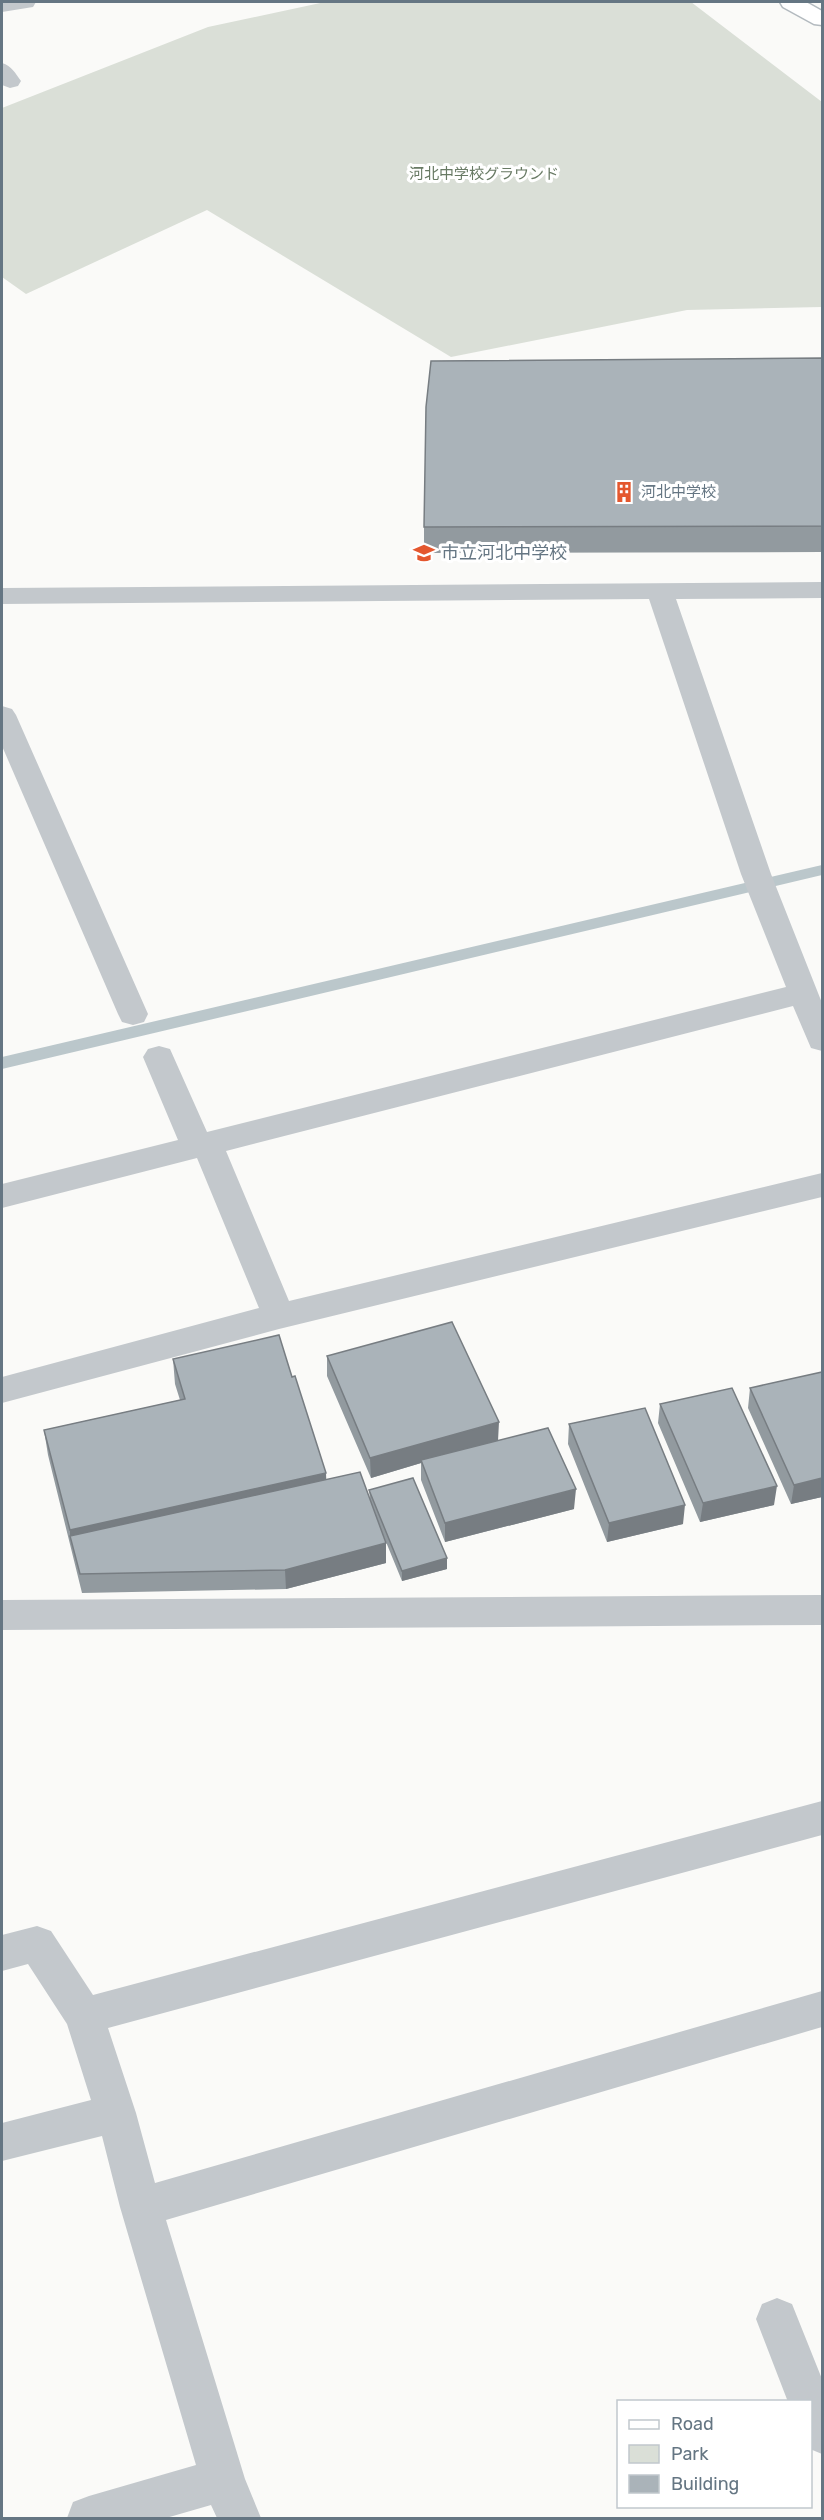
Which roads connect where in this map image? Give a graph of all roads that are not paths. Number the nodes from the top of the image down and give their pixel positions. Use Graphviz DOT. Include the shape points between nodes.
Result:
graph roads {
  1 [pos="25,2"];
  2 [pos="791,2"];
  3 [pos="2,6"];
  4 [pos="822,19"];
  5 [pos="822,590"];
  6 [pos="660,592"];
  7 [pos="2,596"];
  8 [pos="2,715"];
  9 [pos="804,993"];
  10 [pos="133,1014"];
  11 [pos="822,1040"];
  12 [pos="159,1057"];
  13 [pos="202,1145"];
  14 [pos="822,1185"];
  15 [pos="2,1196"];
  16 [pos="279,1316"];
  17 [pos="2,1390"];
  18 [pos="822,1610"];
  19 [pos="2,1615"];
  20 [pos="822,1818"];
  21 [pos="2,1953"];
  22 [pos="822,2009"];
  23 [pos="84,2016"];
  24 [pos="116,2113"];
  25 [pos="2,2142"];
  26 [pos="141,2206"];
  27 [pos="777,2319"];
  28 [pos="809,2400"];
  29 [pos="812,2407"];
  30 [pos="822,2432"];
  31 [pos="231,2499"];
  32 [pos="89,2518"];
  1 -- 3 [label="street"];
  2 -- 4 [label="main road"];
  5 -- 6 [label="street"];
  6 -- 7 [label="street"];
  6 -- 9 [label="street" via="760,887"];
  8 -- 10 [label="street"];
  9 -- 11 [label="street"];
  9 -- 13 [label="street"];
  12 -- 13 [label="street"];
  13 -- 15 [label="street"];
  13 -- 16 [label="street"];
  14 -- 16 [label="street"];
  16 -- 17 [label="street"];
  18 -- 19 [label="street"];
  20 -- 23 [label="street"];
  21 -- 23 [label="street" via="37,1944"];
  22 -- 26 [label="street"];
  23 -- 24 [label="street"];
  24 -- 25 [label="street"];
  24 -- 26 [label="street"];
  26 -- 31 [label="street"];
  27 -- 28 [label="street"];
  29 -- 30 [label="street"];
  31 -- 32 [label="street"];
}
